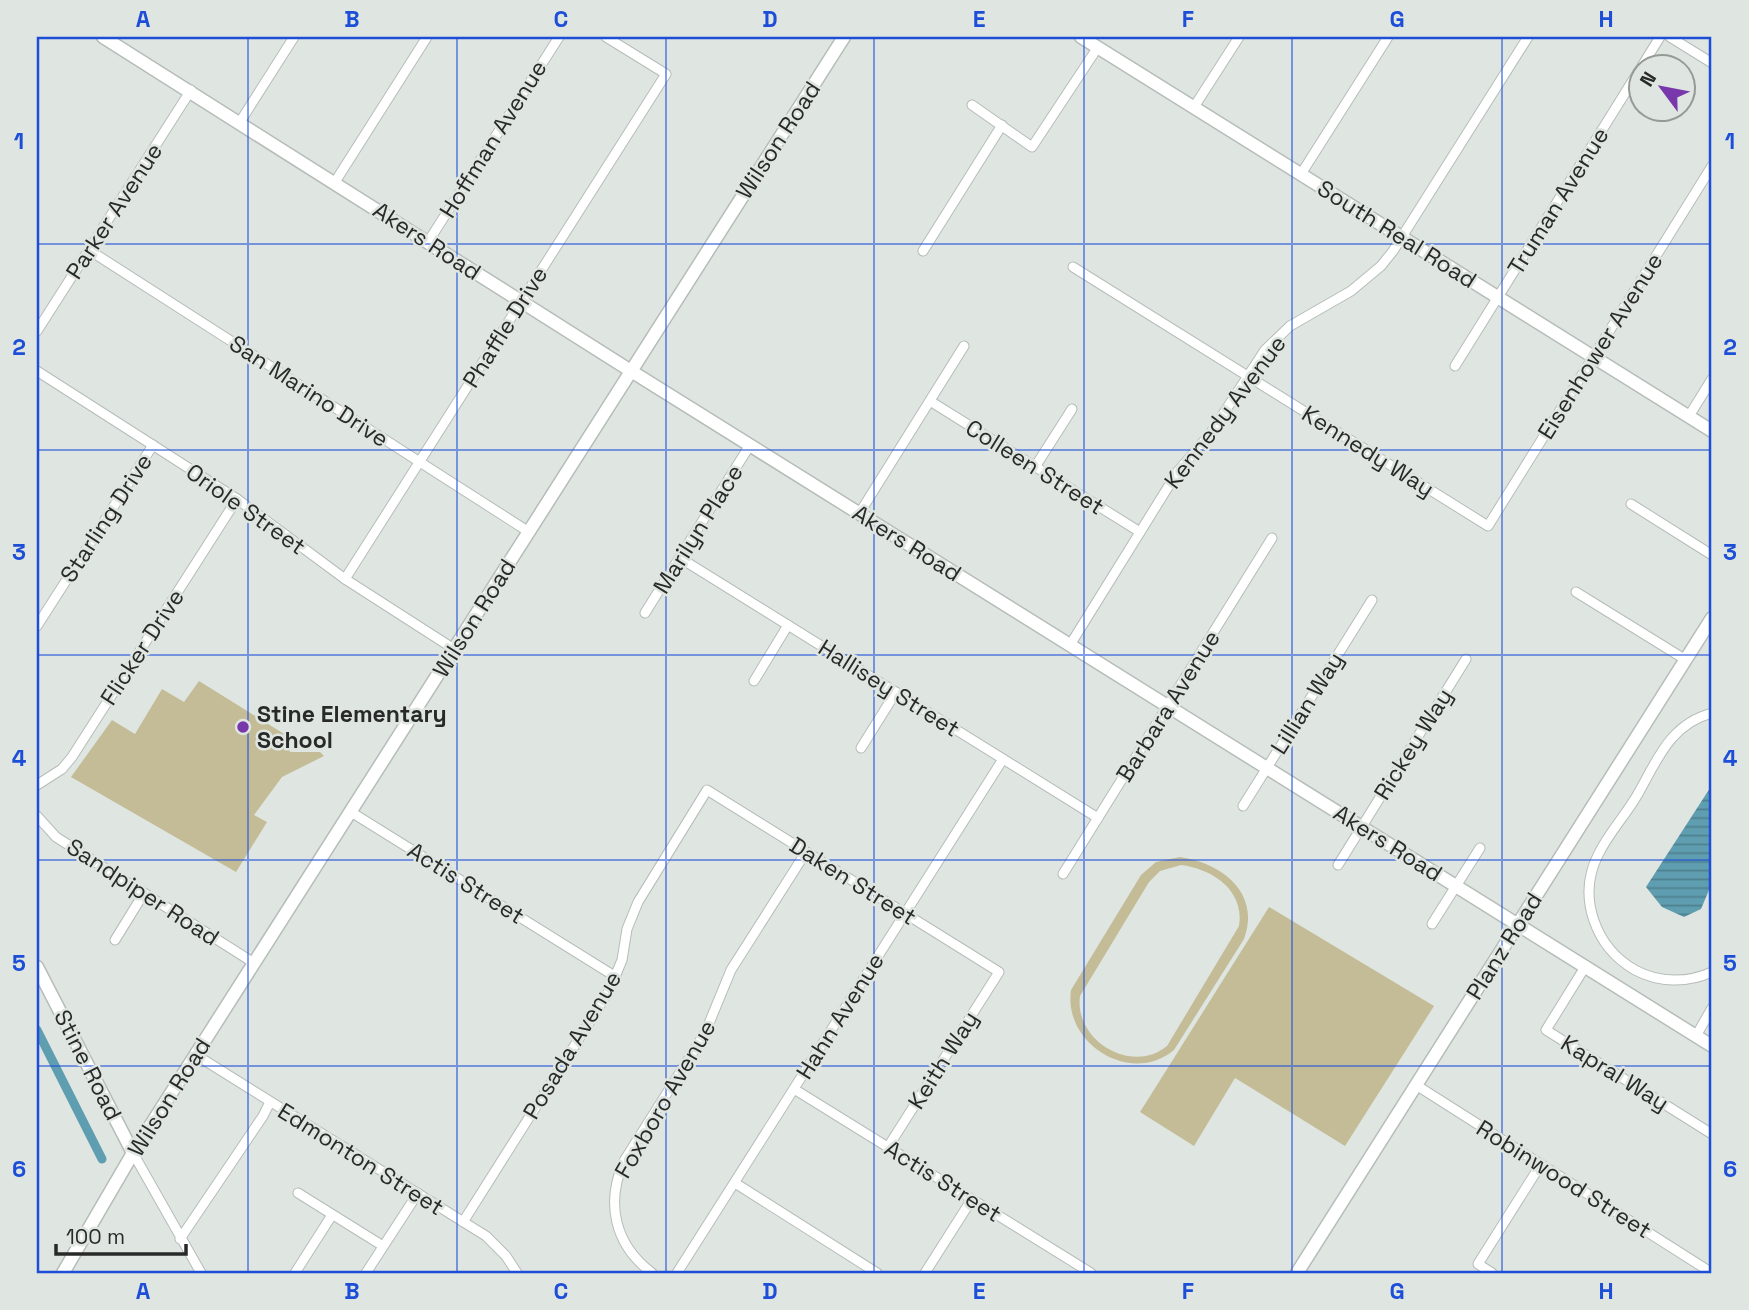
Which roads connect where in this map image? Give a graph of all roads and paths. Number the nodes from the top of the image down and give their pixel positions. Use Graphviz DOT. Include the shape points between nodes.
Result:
graph roads {
  1 [pos="103,37"];
  2 [pos="294,37"];
  3 [pos="427,37"];
  4 [pos="559,37"];
  5 [pos="606,37"];
  6 [pos="844,37"];
  7 [pos="1081,37"];
  8 [pos="1238,37"];
  9 [pos="1388,37"];
  10 [pos="1528,37"];
  11 [pos="1660,37"];
  12 [pos="1670,37"];
  13 [pos="1098,47"];
  14 [pos="1651,52"];
  15 [pos="1712,63"];
  16 [pos="191,90"];
  17 [pos="1626,92"];
  18 [pos="972,105"];
  19 [pos="1194,107"];
  20 [pos="240,122"];
  21 [pos="1002,125"];
  22 [pos="1712,166"];
  23 [pos="1301,174"];
  24 [pos="335,182"];
  25 [pos="1402,237"];
  26 [pos="428,242"];
  27 [pos="89,250"];
  28 [pos="923,251"];
  29 [pos="1073,267"];
  30 [pos="1498,297"];
  31 [pos="521,301"];
  32 [pos="37,331"];
  33 [pos="964,346"];
  34 [pos="1593,357"];
  35 [pos="1455,366"];
  36 [pos="37,371"];
  37 [pos="631,371"];
  38 [pos="1248,376"];
  39 [pos="1712,379"];
  40 [pos="930,401"];
  41 [pos="1072,408"];
  42 [pos="1689,416"];
  43 [pos="1712,431"];
  44 [pos="153,445"];
  45 [pos="750,445"];
  46 [pos="419,462"];
  47 [pos="1035,467"];
  48 [pos="237,499"];
  49 [pos="1631,504"];
  50 [pos="859,514"];
  51 [pos="1488,526"];
  52 [pos="529,532"];
  53 [pos="1140,533"];
  54 [pos="1272,538"];
  55 [pos="1712,555"];
  56 [pos="680,558"];
  57 [pos="345,579"];
  58 [pos="1576,592"];
  59 [pos="1371,600"];
  60 [pos="645,613"];
  61 [pos="1712,618"];
  62 [pos="788,625"];
  63 [pos="37,626"];
  64 [pos="1070,645"];
  65 [pos="454,649"];
  66 [pos="1466,659"];
  67 [pos="1686,660"];
  68 [pos="754,681"];
  69 [pos="895,692"];
  70 [pos="1168,706"];
  71 [pos="1712,713"];
  72 [pos="861,748"];
  73 [pos="1003,759"];
  74 [pos="1267,768"];
  75 [pos="37,785"];
  76 [pos="706,790"];
  77 [pos="1243,806"];
  78 [pos="351,812"];
  79 [pos="37,816"];
  80 [pos="1098,818"];
  81 [pos="1361,827"];
  82 [pos="1480,848"];
  83 [pos="806,852"];
  84 [pos="1338,865"];
  85 [pos="1063,874"];
  86 [pos="1456,886"];
  87 [pos="144,893"];
  88 [pos="905,914"];
  89 [pos="1432,924"];
  90 [pos="1518,925"];
  91 [pos="115,940"];
  92 [pos="254,963"];
  93 [pos="37,967"];
  94 [pos="1585,967"];
  95 [pos="999,972"];
  96 [pos="1712,972"];
  97 [pos="616,977"];
  98 [pos="1712,1008"];
  99 [pos="1696,1036"];
  100 [pos="1712,1046"];
  101 [pos="196,1055"];
  102 [pos="1416,1085"];
  103 [pos="794,1088"];
  104 [pos="270,1102"];
  105 [pos="1712,1134"];
  106 [pos="888,1147"];
  107 [pos="133,1153"];
  108 [pos="1541,1164"];
  109 [pos="734,1183"];
  110 [pos="298,1193"];
  111 [pos="418,1194"];
  112 [pos="972,1199"];
  113 [pos="332,1215"];
  114 [pos="463,1222"];
  115 [pos="180,1239"];
  116 [pos="383,1246"];
  117 [pos="63,1273"];
  118 [pos="201,1273"];
  119 [pos="295,1273"];
  120 [pos="366,1273"];
  121 [pos="517,1273"];
  122 [pos="652,1273"];
  123 [pos="677,1273"];
  124 [pos="877,1273"];
  125 [pos="925,1273"];
  126 [pos="1091,1273"];
  127 [pos="1297,1273"];
  128 [pos="1492,1273"];
  129 [pos="1712,1273"];
  1 -- 16 [label="street, Akers Road"];
  2 -- 20 [label="street"];
  3 -- 24 [label="street"];
  4 -- 26 [label="street, Hoffman Avenue"];
  5 -- 31 [label="street, Phaffle Drive" via="666,75"];
  6 -- 37 [label="street, Wilson Road"];
  7 -- 13 [label="street, South Real Road"];
  8 -- 19 [label="street"];
  9 -- 23 [label="street"];
  10 -- 25 [label="street, Kennedy Avenue"];
  11 -- 14 [label="street, Truman Avenue"];
  12 -- 15 [label="street"];
  13 -- 19 [label="street, South Real Road"];
  13 -- 21 [label="street" via="1032,147"];
  16 -- 20 [label="street, Akers Road"];
  16 -- 27 [label="street, Parker Avenue"];
  17 -- 30 [label="street, Truman Avenue"];
  18 -- 21 [label="street"];
  19 -- 23 [label="street, South Real Road"];
  20 -- 24 [label="street, Akers Road"];
  21 -- 28 [label="street"];
  22 -- 34 [label="street, Eisenhower Avenue"];
  23 -- 25 [label="street, South Real Road"];
  24 -- 26 [label="street, Akers Road"];
  25 -- 30 [label="street, South Real Road"];
  25 -- 38 [label="street, Kennedy Avenue" via="1367,279 1276,338"];
  26 -- 31 [label="street, Akers Road"];
  27 -- 32 [label="street, Parker Avenue"];
  27 -- 46 [label="street, San Marino Drive"];
  29 -- 38 [label="street, Kennedy Way"];
  30 -- 34 [label="street, South Real Road"];
  30 -- 35 [label="street, Truman Avenue"];
  31 -- 37 [label="street, Akers Road"];
  31 -- 46 [label="street, Phaffle Drive"];
  33 -- 40 [label="street"];
  34 -- 42 [label="street, South Real Road"];
  34 -- 51 [label="street, Eisenhower Avenue"];
  36 -- 44 [label="street, Oriole Street"];
  37 -- 45 [label="street, Akers Road"];
  37 -- 52 [label="street, Wilson Road"];
  38 -- 51 [label="street, Kennedy Way"];
  38 -- 53 [label="street, Kennedy Avenue" via="1210,434 1178,471"];
  39 -- 42 [label="street"];
  40 -- 47 [label="street, Colleen Street"];
  40 -- 50 [label="street"];
  41 -- 47 [label="street"];
  42 -- 43 [label="street, South Real Road"];
  44 -- 48 [label="street, Oriole Street"];
  44 -- 63 [label="street, Starling Drive"];
  45 -- 50 [label="street, Akers Road"];
  45 -- 56 [label="street, Marilyn Place"];
  46 -- 52 [label="street, San Marino Drive"];
  46 -- 57 [label="street, Phaffle Drive"];
  47 -- 53 [label="street, Colleen Street"];
  48 -- 57 [label="street, Oriole Street"];
  48 -- 75 [label="street, Flicker Drive" via="72,757"];
  49 -- 55 [label="street"];
  50 -- 64 [label="street, Akers Road"];
  52 -- 65 [label="street, Wilson Road"];
  53 -- 64 [label="street, Kennedy Avenue"];
  54 -- 70 [label="street, Barbara Avenue"];
  56 -- 60 [label="street, Marilyn Place"];
  56 -- 62 [label="street, Hallisey Street"];
  57 -- 65 [label="street, Oriole Street"];
  58 -- 67 [label="street"];
  59 -- 74 [label="street, Lillian Way"];
  61 -- 67 [label="street, Planz Road"];
  62 -- 68 [label="street"];
  62 -- 69 [label="street, Hallisey Street"];
  64 -- 70 [label="street, Akers Road"];
  65 -- 78 [label="street, Wilson Road"];
  66 -- 81 [label="street, Rickey Way"];
  67 -- 90 [label="street, Planz Road"];
  69 -- 72 [label="street"];
  69 -- 73 [label="street, Hallisey Street"];
  70 -- 74 [label="street, Akers Road"];
  70 -- 80 [label="street, Barbara Avenue"];
  71 -- 96 [label="street" via="1686,724 1666,743 1599,853 1589,893 1599,934 1627,965 1668,980"];
  73 -- 80 [label="street, Hallisey Street"];
  73 -- 88 [label="street, Hahn Avenue"];
  74 -- 77 [label="street, Lillian Way"];
  74 -- 81 [label="street, Akers Road"];
  76 -- 83 [label="street, Daken Street"];
  76 -- 97 [label="street, Posada Avenue" via="638,902"];
  78 -- 92 [label="street, Wilson Road"];
  78 -- 97 [label="street, Actis Street"];
  79 -- 87 [label="street, Sandpiper Road" via="56,837"];
  80 -- 85 [label="street, Barbara Avenue"];
  81 -- 84 [label="street, Rickey Way"];
  81 -- 86 [label="street, Akers Road"];
  82 -- 86 [label="street"];
  83 -- 88 [label="street, Daken Street"];
  83 -- 122 [label="street, Foxboro Avenue" via="732,970 705,1033 618,1175 614,1201 618,1229 631,1254"];
  86 -- 89 [label="street"];
  86 -- 90 [label="street, Akers Road"];
  87 -- 91 [label="street"];
  87 -- 92 [label="street, Sandpiper Road"];
  88 -- 95 [label="street, Daken Street"];
  88 -- 103 [label="street, Hahn Avenue"];
  90 -- 94 [label="street, Akers Road"];
  90 -- 102 [label="street, Planz Road"];
  92 -- 101 [label="street, Wilson Road"];
  93 -- 107 [label="street, Stine Road"];
  94 -- 99 [label="street, Akers Road"];
  94 -- 105 [label="street, Kapral Way" via="1546,1030"];
  95 -- 106 [label="street, Keith Way"];
  97 -- 114 [label="street, Posada Avenue"];
  98 -- 99 [label="street"];
  99 -- 100 [label="street, Akers Road"];
  101 -- 104 [label="street, Edmonton Street"];
  101 -- 107 [label="street, Wilson Road"];
  102 -- 108 [label="street, Robinwood Street"];
  102 -- 127 [label="street, Planz Road"];
  103 -- 106 [label="street, Actis Street"];
  103 -- 109 [label="street, Hahn Avenue"];
  104 -- 111 [label="street, Edmonton Street"];
  104 -- 115 [label="street"];
  106 -- 112 [label="street, Actis Street"];
  107 -- 115 [label="street, Stine Road"];
  107 -- 117 [label="street, Wilson Road"];
  108 -- 128 [label="street" via="1478,1265"];
  108 -- 129 [label="street, Robinwood Street"];
  109 -- 123 [label="street, Hahn Avenue"];
  109 -- 124 [label="street"];
  110 -- 113 [label="street"];
  111 -- 114 [label="street, Edmonton Street"];
  111 -- 116 [label="street"];
  112 -- 125 [label="street"];
  112 -- 126 [label="street, Actis Street"];
  113 -- 116 [label="street"];
  113 -- 119 [label="street"];
  114 -- 121 [label="street, Edmonton Street" via="497,1246"];
  115 -- 118 [label="street, Stine Road"];
  116 -- 120 [label="street"];
}
